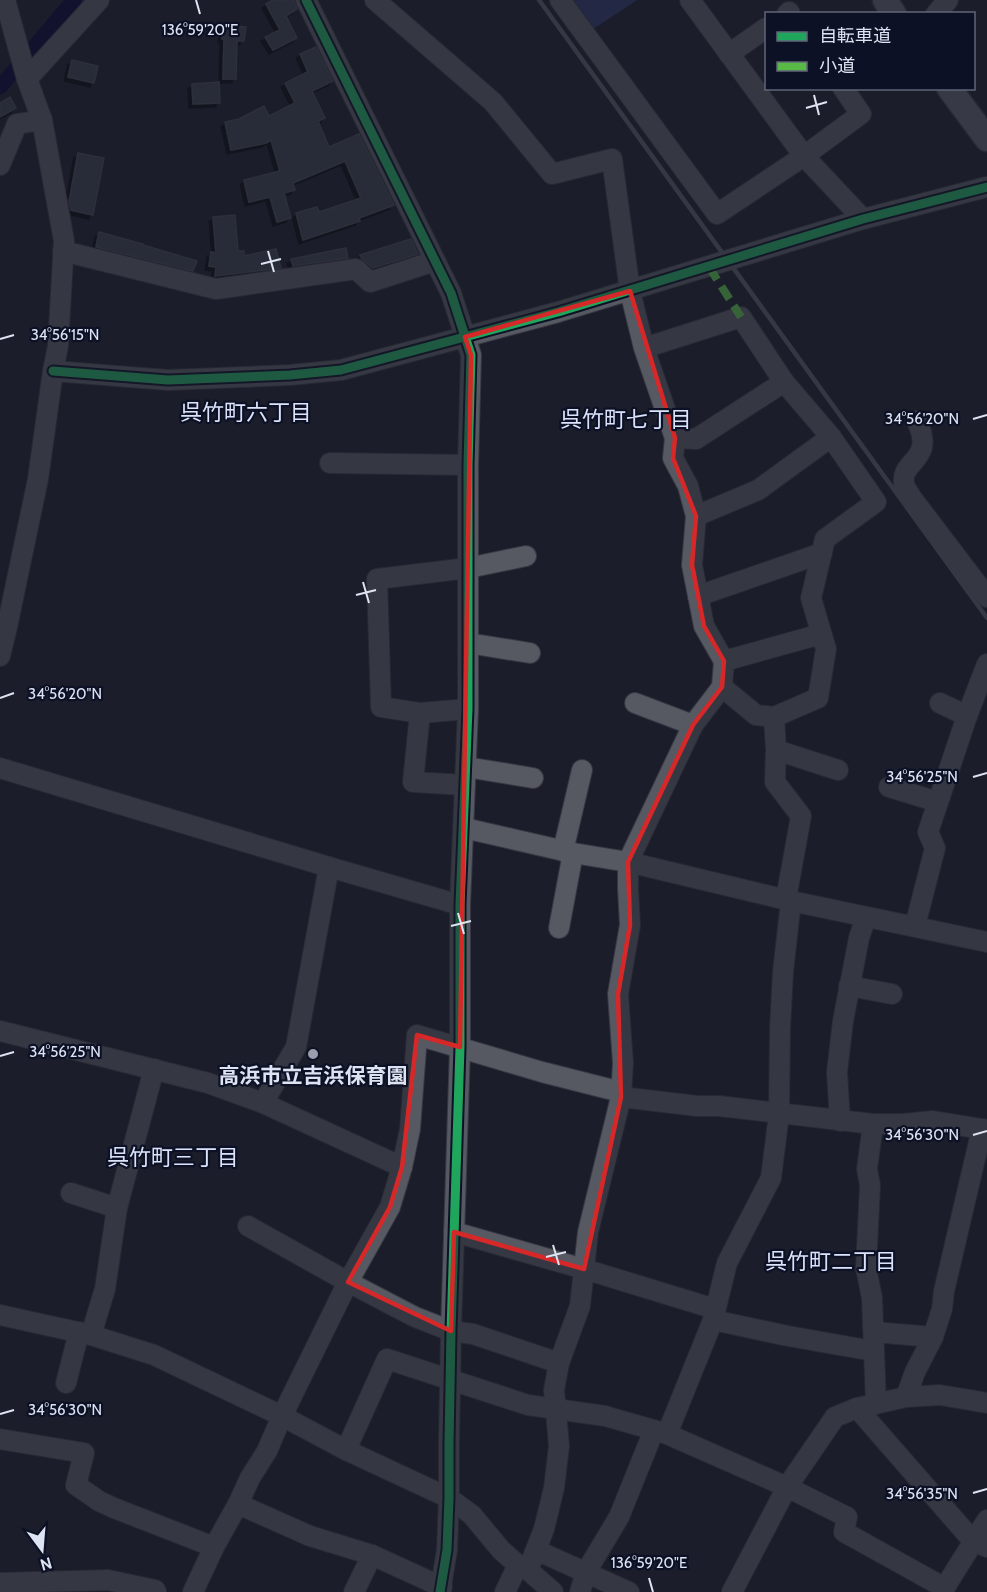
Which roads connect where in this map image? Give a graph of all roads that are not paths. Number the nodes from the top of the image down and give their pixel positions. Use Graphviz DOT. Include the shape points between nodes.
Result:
graph roads {
  1 [pos="5,0"];
  2 [pos="99,0"];
  3 [pos="306,0"];
  4 [pos="375,0"];
  5 [pos="560,0"];
  6 [pos="690,0"];
  7 [pos="948,0"];
  8 [pos="938,12"];
  9 [pos="765,29"];
  10 [pos="729,54"];
  11 [pos="25,73"];
  12 [pos="844,90"];
  13 [pos="950,90"];
  14 [pos="42,120"];
  15 [pos="9,126"];
  16 [pos="987,139"];
  17 [pos="804,156"];
  18 [pos="0,165"];
  19 [pos="987,187"];
  20 [pos="863,219"];
  21 [pos="63,251"];
  22 [pos="435,261"];
  23 [pos="630,291"];
  24 [pos="465,337"];
  25 [pos="644,348"];
  26 [pos="53,371"];
  27 [pos="784,382"];
  28 [pos="917,422"];
  29 [pos="831,437"];
  30 [pos="675,438"];
  31 [pos="330,463"];
  32 [pos="468,465"];
  33 [pos="696,516"];
  34 [pos="822,553"];
  35 [pos="526,556"];
  36 [pos="468,568"];
  37 [pos="698,596"];
  38 [pos="987,597"];
  39 [pos="821,634"];
  40 [pos="468,643"];
  41 [pos="530,653"];
  42 [pos="0,656"];
  43 [pos="724,661"];
  44 [pos="987,664"];
  45 [pos="722,687"];
  46 [pos="635,703"];
  47 [pos="940,703"];
  48 [pos="468,709"];
  49 [pos="420,713"];
  50 [pos="967,716"];
  51 [pos="774,717"];
  52 [pos="693,725"];
  53 [pos="776,750"];
  54 [pos="0,768"];
  55 [pos="582,770"];
  56 [pos="838,770"];
  57 [pos="465,776"];
  58 [pos="533,778"];
  59 [pos="889,787"];
  60 [pos="938,802"];
  61 [pos="464,828"];
  62 [pos="568,852"];
  63 [pos="628,862"];
  64 [pos="329,867"];
  65 [pos="789,900"];
  66 [pos="460,905"];
  67 [pos="866,917"];
  68 [pos="915,926"];
  69 [pos="559,928"];
  70 [pos="987,942"];
  71 [pos="849,986"];
  72 [pos="892,994"];
  73 [pos="0,1031"];
  74 [pos="460,1047"];
  75 [pos="154,1069"];
  76 [pos="621,1094"];
  77 [pos="263,1103"];
  78 [pos="779,1114"];
  79 [pos="840,1121"];
  80 [pos="873,1124"];
  81 [pos="985,1130"];
  82 [pos="402,1167"];
  83 [pos="71,1193"];
  84 [pos="117,1208"];
  85 [pos="248,1226"];
  86 [pos="454,1232"];
  87 [pos="584,1269"];
  88 [pos="348,1282"];
  89 [pos="714,1314"];
  90 [pos="0,1315"];
  91 [pos="451,1330"];
  92 [pos="85,1333"];
  93 [pos="933,1337"];
  94 [pos="874,1341"];
  95 [pos="559,1363"];
  96 [pos="451,1379"];
  97 [pos="66,1383"];
  98 [pos="906,1397"];
  99 [pos="987,1403"];
  100 [pos="866,1406"];
  101 [pos="556,1408"];
  102 [pos="282,1416"];
  103 [pos="660,1432"];
  104 [pos="0,1439"];
  105 [pos="346,1450"];
  106 [pos="787,1487"];
  107 [pos="449,1498"];
  108 [pos="238,1504"];
  109 [pos="987,1520"];
  110 [pos="980,1544"];
  111 [pos="214,1547"];
  112 [pos="536,1550"];
  113 [pos="372,1555"];
  114 [pos="523,1567"];
  115 [pos="586,1572"];
  116 [pos="0,1583"];
  117 [pos="441,1589"];
  118 [pos="944,1590"];
  119 [pos="156,1592"];
  120 [pos="193,1592"];
  121 [pos="354,1592"];
  122 [pos="506,1592"];
  123 [pos="554,1592"];
  124 [pos="580,1592"];
  125 [pos="629,1592"];
  126 [pos="732,1592"];
  1 -- 11 [label="street"];
  2 -- 11 [label="street"];
  3 -- 22 [label="street"];
  4 -- 23 [label="street" via="493,102 552,174 612,159"];
  5 -- 17 [label="street" via="717,214"];
  6 -- 10 [label="street"];
  7 -- 8 [label="street"];
  9 -- 10 [label="street"];
  10 -- 17 [label="street"];
  11 -- 14 [label="street"];
  12 -- 17 [label="street" via="861,114"];
  13 -- 16 [label="main road"];
  14 -- 15 [label="street"];
  14 -- 21 [label="street"];
  15 -- 18 [label="street"];
  17 -- 20 [label="street"];
  19 -- 20 [label="street"];
  20 -- 23 [label="street"];
  21 -- 22 [label="street" via="216,289 356,269 370,282"];
  21 -- 26 [label="street"];
  22 -- 24 [label="street" via="451,293"];
  23 -- 24 [label="street"];
  23 -- 25 [label="street"];
  24 -- 26 [label="street" via="341,369 290,375 168,380"];
  24 -- 32 [label="street" via="471,355"];
  25 -- 27 [label="street" via="741,317"];
  25 -- 30 [label="street"];
  26 -- 42 [label="street" via="38,479"];
  27 -- 29 [label="street"];
  27 -- 30 [label="street" via="696,439"];
  28 -- 38 [label="street" via="923,446 906,470 904,484"];
  29 -- 33 [label="street" via="758,490"];
  29 -- 34 [label="street" via="876,502 825,539"];
  30 -- 33 [label="street" via="673,458 688,486"];
  31 -- 32 [label="street"];
  32 -- 36 [label="street"];
  33 -- 37 [label="street" via="692,565"];
  34 -- 37 [label="street"];
  34 -- 39 [label="street" via="811,598"];
  35 -- 36 [label="street"];
  36 -- 40 [label="street"];
  36 -- 49 [label="street" via="376,579 381,707"];
  37 -- 43 [label="street" via="704,627"];
  39 -- 43 [label="street"];
  39 -- 51 [label="street" via="826,649 818,698"];
  40 -- 41 [label="street"];
  40 -- 48 [label="street"];
  43 -- 45 [label="street"];
  44 -- 50 [label="street"];
  45 -- 51 [label="street" via="756,716"];
  45 -- 52 [label="street"];
  46 -- 52 [label="street"];
  47 -- 50 [label="street"];
  48 -- 49 [label="street"];
  48 -- 57 [label="street"];
  49 -- 57 [label="street" via="413,782"];
  50 -- 60 [label="street"];
  51 -- 53 [label="street"];
  52 -- 63 [label="street"];
  53 -- 56 [label="street"];
  53 -- 65 [label="street" via="775,782 801,816"];
  54 -- 64 [label="street"];
  55 -- 62 [label="street"];
  57 -- 58 [label="street"];
  57 -- 61 [label="street"];
  59 -- 60 [label="street"];
  60 -- 68 [label="street" via="928,832 935,848"];
  61 -- 62 [label="street"];
  61 -- 66 [label="street"];
  62 -- 63 [label="street"];
  62 -- 69 [label="street"];
  63 -- 65 [label="street"];
  63 -- 76 [label="street" via="630,925 618,994"];
  64 -- 66 [label="street"];
  64 -- 77 [label="street" via="296,1047"];
  65 -- 67 [label="street"];
  65 -- 78 [label="street"];
  66 -- 74 [label="street"];
  67 -- 68 [label="street"];
  67 -- 71 [label="street"];
  68 -- 70 [label="street"];
  71 -- 72 [label="street"];
  71 -- 79 [label="street" via="837,1071"];
  73 -- 75 [label="street"];
  74 -- 76 [label="street"];
  74 -- 82 [label="street" via="417,1035 410,1129"];
  74 -- 86 [label="street"];
  75 -- 77 [label="street"];
  75 -- 84 [label="street"];
  76 -- 78 [label="street"];
  76 -- 87 [label="street" via="588,1232"];
  77 -- 82 [label="street"];
  78 -- 79 [label="street"];
  78 -- 89 [label="street" via="771,1178 727,1263"];
  79 -- 80 [label="street"];
  80 -- 81 [label="street" via="933,1121"];
  80 -- 94 [label="street" via="867,1169 870,1185 866,1268"];
  81 -- 93 [label="street"];
  82 -- 88 [label="street" via="390,1208"];
  83 -- 84 [label="street"];
  84 -- 92 [label="street" via="105,1289"];
  85 -- 88 [label="street"];
  86 -- 87 [label="street"];
  86 -- 91 [label="street"];
  87 -- 89 [label="street"];
  87 -- 95 [label="street" via="580,1306"];
  88 -- 91 [label="street" via="415,1317"];
  88 -- 102 [label="street"];
  89 -- 94 [label="street" via="788,1336"];
  89 -- 103 [label="street"];
  90 -- 92 [label="street"];
  91 -- 95 [label="street"];
  91 -- 96 [label="street"];
  92 -- 97 [label="street"];
  92 -- 102 [label="street" via="154,1355"];
  93 -- 94 [label="street"];
  93 -- 98 [label="street"];
  94 -- 100 [label="street"];
  95 -- 101 [label="street" via="554,1390"];
  96 -- 101 [label="street" via="528,1405"];
  96 -- 105 [label="street" via="387,1359"];
  96 -- 107 [label="street"];
  98 -- 99 [label="street" via="940,1395"];
  98 -- 100 [label="street"];
  100 -- 106 [label="street" via="835,1417"];
  100 -- 110 [label="street"];
  101 -- 103 [label="street" via="605,1416"];
  101 -- 112 [label="street" via="559,1446 554,1488"];
  102 -- 105 [label="street"];
  102 -- 108 [label="street"];
  103 -- 106 [label="street"];
  103 -- 115 [label="street" via="619,1517"];
  104 -- 111 [label="street" via="84,1453 76,1485 99,1501"];
  105 -- 107 [label="street"];
  106 -- 118 [label="street" via="847,1517 844,1532"];
  106 -- 126 [label="street"];
  107 -- 114 [label="street" via="472,1515 494,1542"];
  107 -- 117 [label="street"];
  108 -- 111 [label="street"];
  108 -- 113 [label="street" via="310,1536"];
  109 -- 110 [label="street"];
  110 -- 118 [label="street"];
  111 -- 120 [label="street"];
  112 -- 114 [label="street"];
  112 -- 115 [label="street"];
  113 -- 117 [label="street"];
  113 -- 121 [label="street"];
  114 -- 122 [label="street"];
  114 -- 123 [label="street"];
  115 -- 124 [label="street"];
  115 -- 125 [label="street"];
  116 -- 119 [label="street" via="108,1580"];
}
